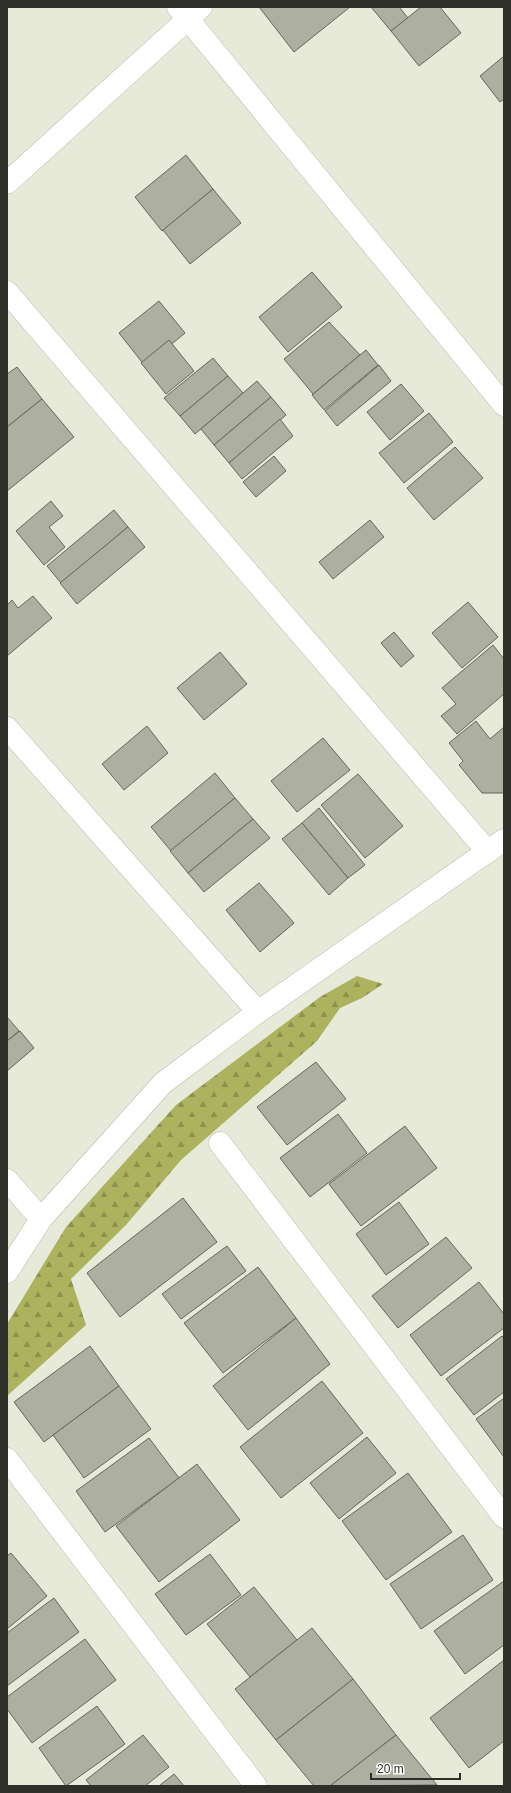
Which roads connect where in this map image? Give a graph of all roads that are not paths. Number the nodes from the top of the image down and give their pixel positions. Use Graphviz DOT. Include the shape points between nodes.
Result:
graph roads {
  1 [pos="189,11"];
  2 [pos="7,182"];
  3 [pos="7,292"];
  4 [pos="504,405"];
  5 [pos="7,728"];
  6 [pos="496,846"];
  7 [pos="258,1012"];
  8 [pos="220,1143"];
  9 [pos="7,1180"];
  10 [pos="41,1219"];
  11 [pos="7,1272"];
  12 [pos="7,1459"];
  13 [pos="504,1517"];
  14 [pos="256,1786"];
  1 -- 2 [label="street"];
  1 -- 4 [label="street"];
  3 -- 6 [label="street"];
  5 -- 7 [label="street"];
  6 -- 7 [label="street"];
  7 -- 10 [label="street" via="163,1083"];
  8 -- 13 [label="street"];
  9 -- 10 [label="street"];
  10 -- 11 [label="street"];
  12 -- 14 [label="street"];
}
